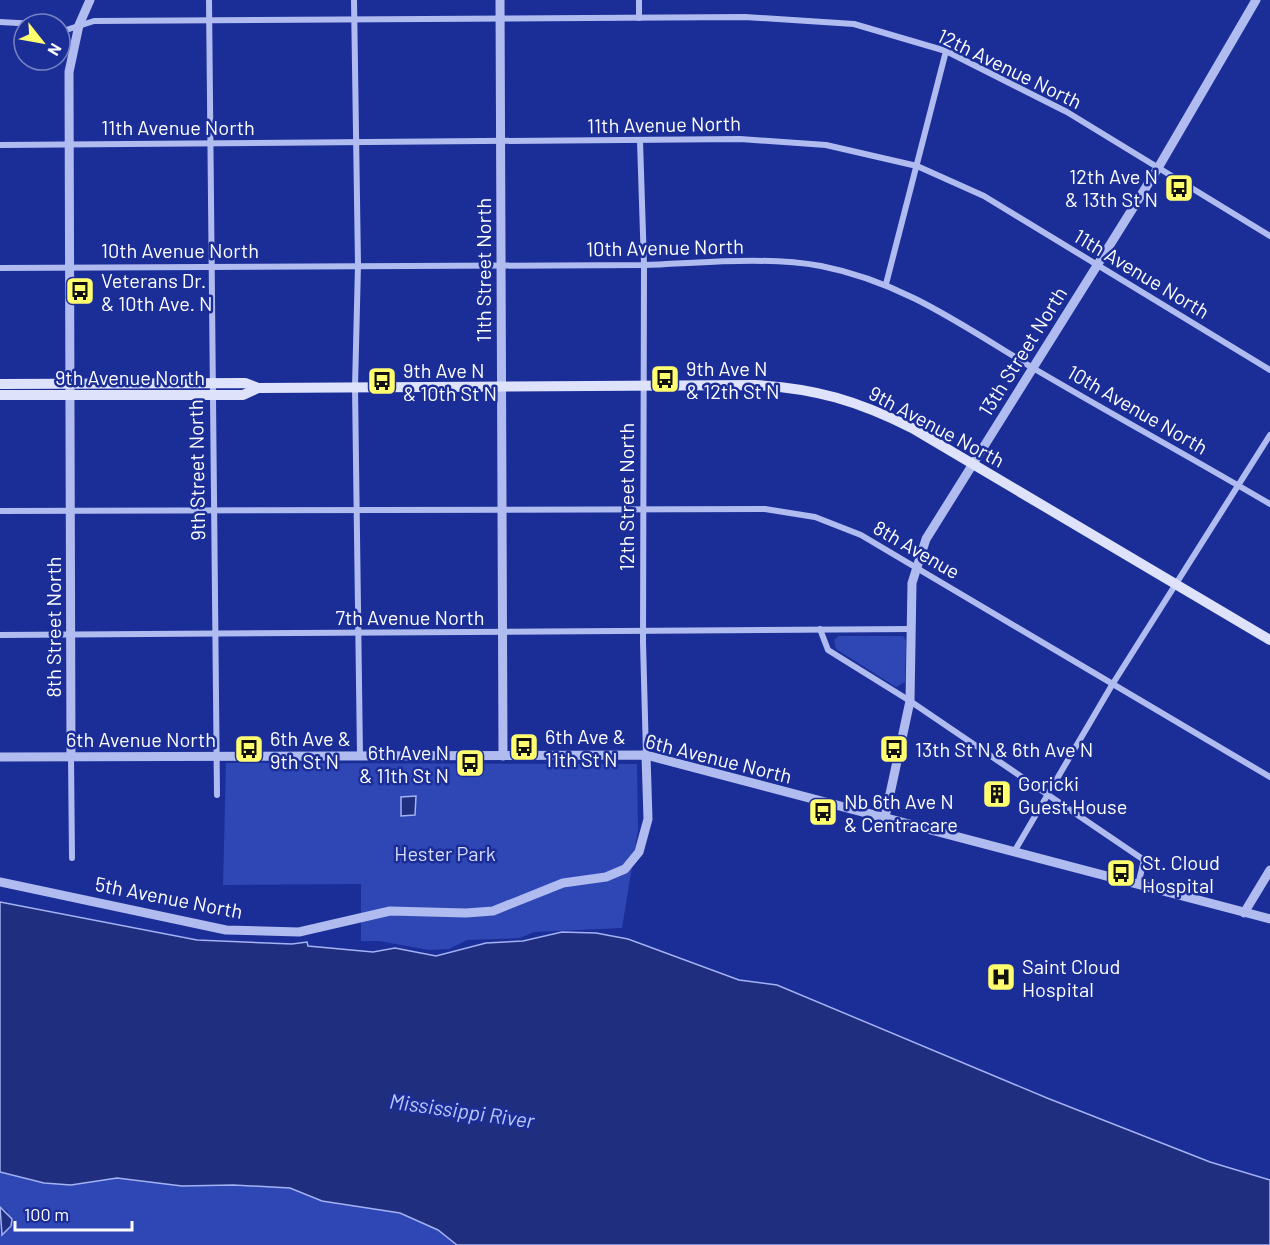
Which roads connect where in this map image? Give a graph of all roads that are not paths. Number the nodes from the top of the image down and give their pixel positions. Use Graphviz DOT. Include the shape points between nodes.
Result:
graph roads {
  1 [pos="90,0"];
  2 [pos="209,0"];
  3 [pos="354,0"];
  4 [pos="500,0"];
  5 [pos="639,0"];
  6 [pos="1256,0"];
  7 [pos="639,18"];
  8 [pos="500,19"];
  9 [pos="354,20"];
  10 [pos="208,21"];
  11 [pos="79,25"];
  12 [pos="72,28"];
  13 [pos="946,51"];
  14 [pos="640,141"];
  15 [pos="501,142"];
  16 [pos="71,144"];
  17 [pos="209,144"];
  18 [pos="356,144"];
  19 [pos="0,145"];
  20 [pos="917,166"];
  21 [pos="1158,168"];
  22 [pos="1270,236"];
  23 [pos="644,264"];
  24 [pos="358,265"];
  25 [pos="501,265"];
  26 [pos="1098,266"];
  27 [pos="71,267"];
  28 [pos="213,267"];
  29 [pos="0,268"];
  30 [pos="886,284"];
  31 [pos="1032,368"];
  32 [pos="1270,370"];
  33 [pos="0,384"];
  34 [pos="644,385"];
  35 [pos="355,387"];
  36 [pos="501,387"];
  37 [pos="71,389"];
  38 [pos="212,389"];
  39 [pos="0,395"];
  40 [pos="1270,435"];
  41 [pos="972,464"];
  42 [pos="1238,485"];
  43 [pos="1270,504"];
  44 [pos="644,509"];
  45 [pos="357,510"];
  46 [pos="501,510"];
  47 [pos="0,511"];
  48 [pos="71,511"];
  49 [pos="214,511"];
  50 [pos="915,567"];
  51 [pos="1176,585"];
  52 [pos="912,628"];
  53 [pos="820,629"];
  54 [pos="643,631"];
  55 [pos="503,633"];
  56 [pos="71,634"];
  57 [pos="213,634"];
  58 [pos="358,634"];
  59 [pos="0,635"];
  60 [pos="1270,640"];
  61 [pos="1112,685"];
  62 [pos="910,701"];
  63 [pos="646,755"];
  64 [pos="214,756"];
  65 [pos="360,756"];
  66 [pos="504,756"];
  67 [pos="0,757"];
  68 [pos="71,757"];
  69 [pos="1270,777"];
  70 [pos="217,795"];
  71 [pos="1047,796"];
  72 [pos="885,817"];
  73 [pos="639,852"];
  74 [pos="1014,852"];
  75 [pos="72,858"];
  76 [pos="1270,870"];
  77 [pos="0,882"];
  78 [pos="1138,885"];
  79 [pos="1244,913"];
  80 [pos="1270,919"];
  1 -- 11 [label="street, 8th Street North"];
  2 -- 10 [label="street, 9th Street North"];
  3 -- 9 [label="street"];
  4 -- 8 [label="street, 11th Street North"];
  5 -- 7 [label="street"];
  6 -- 21 [label="street, 13th Street North"];
  7 -- 8 [label="street, 12th Avenue North"];
  7 -- 13 [label="street, 12th Avenue North" via="747,17 854,24"];
  8 -- 9 [label="street, 12th Avenue North"];
  8 -- 15 [label="street, 11th Street North"];
  9 -- 10 [label="street, 12th Avenue North"];
  9 -- 18 [label="street"];
  10 -- 11 [label="street, 12th Avenue North" via="94,21"];
  10 -- 17 [label="street, 9th Street North"];
  11 -- 12 [label="street, 12th Avenue North"];
  11 -- 16 [label="street, 8th Street North" via="69,72"];
  13 -- 20 [label="street"];
  13 -- 21 [label="street, 12th Avenue North" via="1067,112"];
  14 -- 15 [label="street, 11th Avenue North"];
  14 -- 20 [label="street, 11th Avenue North" via="740,139 826,145"];
  14 -- 23 [label="street, 12th Street North"];
  15 -- 18 [label="street, 11th Avenue North"];
  15 -- 25 [label="street, 11th Street North"];
  16 -- 17 [label="street, 11th Avenue North"];
  16 -- 19 [label="street, 11th Avenue North"];
  16 -- 27 [label="street, 8th Street North"];
  17 -- 18 [label="street, 11th Avenue North"];
  17 -- 28 [label="street, 9th Street North"];
  18 -- 24 [label="street"];
  20 -- 26 [label="street, 11th Avenue North" via="984,196"];
  20 -- 30 [label="street"];
  21 -- 22 [label="street, 12th Avenue North"];
  21 -- 26 [label="street, 13th Street North"];
  23 -- 25 [label="street, 10th Avenue North"];
  23 -- 30 [label="street, 10th Avenue North" via="741,261 820,266"];
  23 -- 34 [label="street, 12th Street North"];
  24 -- 25 [label="street, 10th Avenue North"];
  24 -- 28 [label="street, 10th Avenue North"];
  24 -- 35 [label="street"];
  25 -- 36 [label="street, 11th Street North"];
  26 -- 31 [label="street, 13th Street North"];
  26 -- 32 [label="street, 11th Avenue North"];
  27 -- 28 [label="street, 10th Avenue North"];
  27 -- 29 [label="street, 10th Avenue North"];
  27 -- 37 [label="street, 8th Street North"];
  28 -- 38 [label="street, 9th Street North"];
  30 -- 31 [label="street, 10th Avenue North" via="935,307"];
  31 -- 41 [label="street, 13th Street North"];
  31 -- 42 [label="street, 10th Avenue North"];
  33 -- 37 [label="main road, 9th Avenue North"];
  34 -- 36 [label="main road, 9th Avenue North"];
  34 -- 41 [label="main road, 9th Avenue North" via="755,385 823,392 890,417"];
  34 -- 44 [label="street, 12th Street North"];
  35 -- 36 [label="main road, 9th Avenue North"];
  35 -- 38 [label="main road, 9th Avenue North" via="258,388 243,395"];
  35 -- 45 [label="street"];
  36 -- 46 [label="street, 11th Street North"];
  37 -- 38 [label="main road, 9th Avenue North"];
  37 -- 39 [label="main road, 9th Avenue North"];
  37 -- 48 [label="street, 8th Street North"];
  38 -- 49 [label="street, 9th Street North"];
  40 -- 42 [label="street"];
  41 -- 50 [label="street, 13th Street North" via="926,539"];
  41 -- 51 [label="main road, 9th Avenue North"];
  42 -- 43 [label="street, 10th Avenue North"];
  42 -- 51 [label="street"];
  44 -- 46 [label="street, 8th Avenue"];
  44 -- 50 [label="street, 8th Avenue" via="765,509 815,517 861,535"];
  44 -- 54 [label="street, 12th Street North"];
  45 -- 46 [label="street, 8th Avenue"];
  45 -- 49 [label="street, 8th Avenue"];
  45 -- 58 [label="street"];
  46 -- 55 [label="street, 11th Street North"];
  47 -- 48 [label="street, 8th Avenue"];
  48 -- 49 [label="street, 8th Avenue"];
  48 -- 56 [label="street, 8th Street North"];
  49 -- 57 [label="street, 9th Street North"];
  50 -- 52 [label="street, 13th Street North"];
  50 -- 61 [label="street, 8th Avenue"];
  51 -- 60 [label="main road, 9th Avenue North"];
  51 -- 61 [label="street"];
  52 -- 53 [label="street, 7th Avenue North"];
  52 -- 62 [label="street, 13th Street North"];
  53 -- 54 [label="street, 7th Avenue North"];
  53 -- 62 [label="street" via="828,650"];
  54 -- 55 [label="street, 7th Avenue North"];
  54 -- 63 [label="street, 12th Street North"];
  55 -- 58 [label="street, 7th Avenue North"];
  55 -- 66 [label="street, 11th Street North"];
  56 -- 57 [label="street, 7th Avenue North"];
  56 -- 59 [label="street, 7th Avenue North"];
  56 -- 68 [label="street, 8th Street North"];
  57 -- 58 [label="street, 7th Avenue North"];
  57 -- 64 [label="street, 9th Street North"];
  58 -- 65 [label="street"];
  61 -- 69 [label="street, 8th Avenue"];
  61 -- 71 [label="street"];
  62 -- 71 [label="street"];
  62 -- 72 [label="street, 13th Street North"];
  63 -- 66 [label="street, 6th Avenue North"];
  63 -- 72 [label="street, 6th Avenue North"];
  63 -- 73 [label="street, 12th Street North" via="648,819"];
  64 -- 65 [label="street, 6th Avenue North"];
  64 -- 68 [label="street, 6th Avenue North"];
  64 -- 70 [label="street, 9th Street North"];
  65 -- 66 [label="street, 6th Avenue North"];
  67 -- 68 [label="street, 6th Avenue North"];
  68 -- 75 [label="street, 8th Street North"];
  71 -- 74 [label="street"];
  71 -- 78 [label="street" via="1144,860"];
  72 -- 74 [label="street, 6th Avenue North"];
  73 -- 77 [label="street, 5th Avenue North" via="625,869 606,878 563,883 493,910 390,911 299,932 226,930"];
  74 -- 78 [label="street, 6th Avenue North"];
  76 -- 79 [label="street"];
  78 -- 79 [label="street, 6th Avenue North"];
  79 -- 80 [label="street, 6th Avenue North"];
}
